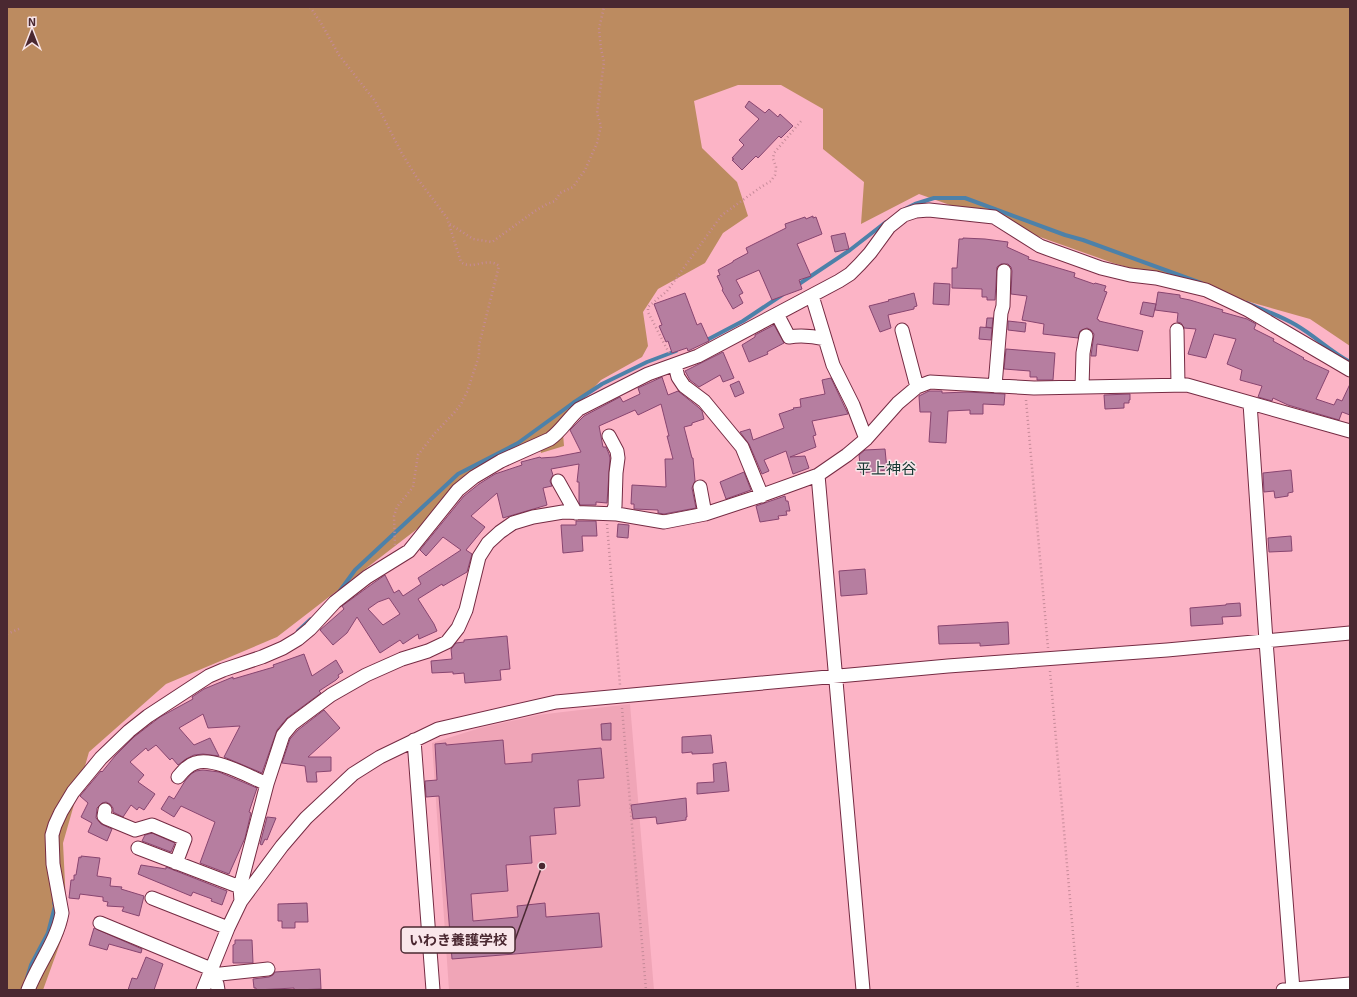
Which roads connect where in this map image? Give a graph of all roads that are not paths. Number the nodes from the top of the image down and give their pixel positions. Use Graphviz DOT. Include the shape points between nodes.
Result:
graph roads {
  1 [pos="1004,271"];
  2 [pos="812,296"];
  3 [pos="777,314"];
  4 [pos="902,330"];
  5 [pos="1177,330"];
  6 [pos="1086,336"];
  7 [pos="825,339"];
  8 [pos="675,365"];
  9 [pos="1350,370"];
  10 [pos="1178,385"];
  11 [pos="995,386"];
  12 [pos="917,387"];
  13 [pos="1082,387"];
  14 [pos="1250,403"];
  15 [pos="1350,431"];
  16 [pos="609,436"];
  17 [pos="866,439"];
  18 [pos="818,475"];
  19 [pos="558,481"];
  20 [pos="700,487"];
  21 [pos="762,496"];
  22 [pos="576,513"];
  23 [pos="609,514"];
  24 [pos="706,514"];
  25 [pos="1350,633"];
  26 [pos="1266,641"];
  27 [pos="836,677"];
  28 [pos="414,740"];
  29 [pos="178,777"];
  30 [pos="267,784"];
  31 [pos="105,810"];
  32 [pos="138,848"];
  33 [pos="176,863"];
  34 [pos="240,887"];
  35 [pos="152,898"];
  36 [pos="241,901"];
  37 [pos="100,923"];
  38 [pos="228,928"];
  39 [pos="268,969"];
  40 [pos="210,972"];
  41 [pos="1350,984"];
  42 [pos="28,990"];
  43 [pos="203,990"];
  44 [pos="218,990"];
  45 [pos="433,990"];
  46 [pos="863,990"];
  47 [pos="1290,990"];
  1 -- 11 [label="street"];
  2 -- 3 [label="street"];
  2 -- 7 [label="street"];
  2 -- 9 [label="street" via="850,274 890,227 904,215 929,210 987,216 1002,221 1040,246 1101,268 1206,290 1248,310"];
  3 -- 7 [label="street" via="789,337 809,336"];
  3 -- 8 [label="street" via="698,356"];
  4 -- 12 [label="street"];
  5 -- 10 [label="street"];
  6 -- 13 [label="street"];
  7 -- 17 [label="street" via="833,366 853,405"];
  8 -- 21 [label="street" via="684,386 704,401 742,447"];
  8 -- 42 [label="street" via="648,374 578,409 559,433 550,439 479,474 458,490 409,551 367,577 335,602 298,639 262,657 208,676 148,716 101,758 73,792 55,825 52,835 53,864 62,913 59,926"];
  10 -- 13 [label="street"];
  10 -- 14 [label="street" via="1187,385"];
  11 -- 12 [label="street" via="930,382"];
  11 -- 13 [label="street"];
  12 -- 17 [label="street" via="898,403"];
  14 -- 15 [label="street"];
  14 -- 26 [label="street"];
  16 -- 23 [label="street" via="618,458 615,506"];
  17 -- 18 [label="street"];
  18 -- 21 [label="street"];
  18 -- 27 [label="street"];
  19 -- 22 [label="street"];
  20 -- 24 [label="street"];
  21 -- 24 [label="street"];
  22 -- 23 [label="street"];
  22 -- 30 [label="street" via="563,512 533,517 513,523 500,532 479,557 466,610 458,628 447,642 366,675 331,695 292,724 283,735"];
  23 -- 24 [label="street" via="664,522"];
  25 -- 26 [label="street"];
  26 -- 27 [label="street"];
  26 -- 47 [label="street"];
  27 -- 28 [label="street" via="556,702 438,729"];
  27 -- 46 [label="street"];
  28 -- 36 [label="street" via="353,774 306,818"];
  28 -- 45 [label="street"];
  29 -- 30 [label="street" via="193,763 205,761"];
  30 -- 34 [label="street"];
  31 -- 33 [label="street" via="106,818 136,830 152,824 185,839"];
  32 -- 33 [label="street"];
  33 -- 34 [label="street"];
  34 -- 36 [label="street"];
  35 -- 38 [label="street"];
  36 -- 38 [label="street"];
  37 -- 40 [label="street"];
  38 -- 40 [label="street"];
  39 -- 40 [label="street"];
  40 -- 43 [label="street"];
  40 -- 44 [label="street"];
  41 -- 47 [label="street"];
}
